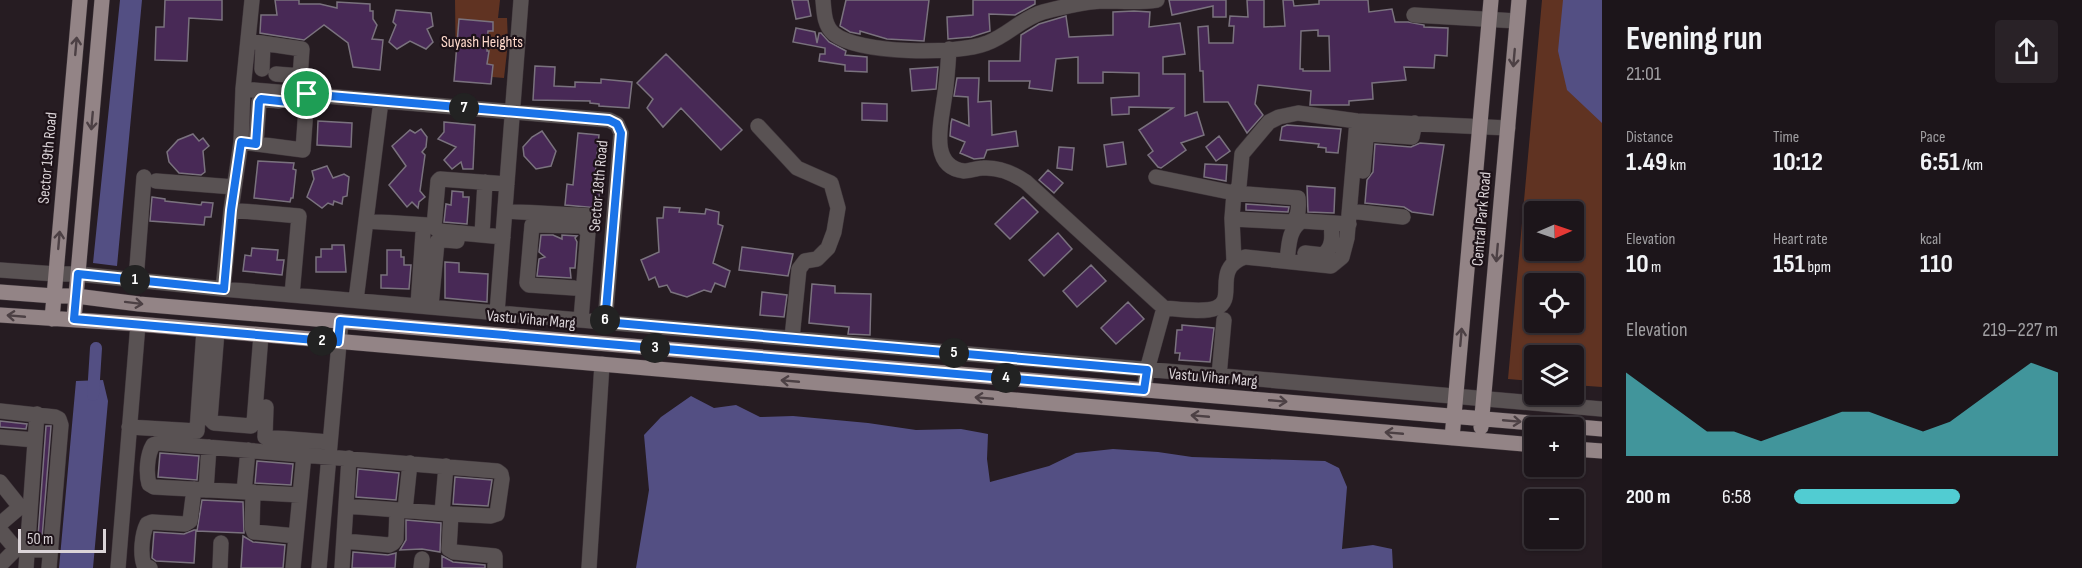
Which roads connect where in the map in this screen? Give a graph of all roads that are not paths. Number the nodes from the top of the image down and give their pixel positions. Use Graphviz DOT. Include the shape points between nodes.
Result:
graph roads {
  1 [pos="80,0"];
  2 [pos="102,0"];
  3 [pos="252,0"];
  4 [pos="521,0"];
  5 [pos="823,0"];
  6 [pos="1157,0"];
  7 [pos="1491,0"];
  8 [pos="1519,0"];
  9 [pos="1414,15"];
  10 [pos="1489,19"];
  11 [pos="1517,21"];
  12 [pos="256,43"];
  13 [pos="949,49"];
  14 [pos="301,76"];
  15 [pos="243,89"];
  16 [pos="304,97"];
  17 [pos="381,101"];
  18 [pos="512,112"];
  19 [pos="1357,120"];
  20 [pos="1415,123"];
  21 [pos="758,126"];
  22 [pos="1480,126"];
  23 [pos="1508,128"];
  24 [pos="249,143"];
  25 [pos="1156,177"];
  26 [pos="485,183"];
  27 [pos="507,184"];
  28 [pos="234,187"];
  29 [pos="1234,192"];
  30 [pos="231,210"];
  31 [pos="505,211"];
  32 [pos="593,216"];
  33 [pos="1352,216"];
  34 [pos="1403,217"];
  35 [pos="1232,219"];
  36 [pos="1331,223"];
  37 [pos="365,226"];
  38 [pos="482,235"];
  39 [pos="502,241"];
  40 [pos="1288,256"];
  41 [pos="1234,261"];
  42 [pos="0,270"];
  43 [pos="56,274"];
  44 [pos="78,274"];
  45 [pos="136,280"];
  46 [pos="574,288"];
  47 [pos="224,289"];
  48 [pos="0,292"];
  49 [pos="292,295"];
  50 [pos="54,296"];
  51 [pos="76,296"];
  52 [pos="356,300"];
  53 [pos="424,305"];
  54 [pos="1164,308"];
  55 [pos="497,313"];
  56 [pos="0,315"];
  57 [pos="74,319"];
  58 [pos="52,320"];
  59 [pos="581,320"];
  60 [pos="340,321"];
  61 [pos="1224,321"];
  62 [pos="605,322"];
  63 [pos="138,324"];
  64 [pos="210,331"];
  65 [pos="266,336"];
  66 [pos="792,338"];
  67 [pos="338,342"];
  68 [pos="602,364"];
  69 [pos="1147,370"];
  70 [pos="1219,376"];
  71 [pos="1144,390"];
  72 [pos="1456,396"];
  73 [pos="1484,398"];
  74 [pos="1602,409"];
  75 [pos="0,411"];
  76 [pos="37,414"];
  77 [pos="1454,416"];
  78 [pos="1482,418"];
  79 [pos="129,427"];
  80 [pos="1602,429"];
  81 [pos="0,437"];
  82 [pos="1452,438"];
  83 [pos="35,440"];
  84 [pos="1480,441"];
  85 [pos="1524,444"];
  86 [pos="209,447"];
  87 [pos="329,449"];
  88 [pos="1584,449"];
  89 [pos="248,450"];
  90 [pos="1602,451"];
  91 [pos="304,454"];
  92 [pos="349,458"];
  93 [pos="410,463"];
  94 [pos="446,466"];
  95 [pos="0,482"];
  96 [pos="200,490"];
  97 [pos="249,492"];
  98 [pos="300,495"];
  99 [pos="346,506"];
  100 [pos="25,508"];
  101 [pos="401,510"];
  102 [pos="446,513"];
  103 [pos="0,524"];
  104 [pos="0,530"];
  105 [pos="296,536"];
  106 [pos="344,541"];
  107 [pos="221,543"];
  108 [pos="22,549"];
  109 [pos="51,550"];
  110 [pos="0,565"];
  111 [pos="26,568"];
  112 [pos="50,568"];
  113 [pos="118,568"];
  114 [pos="150,568"];
  115 [pos="220,568"];
  116 [pos="293,568"];
  117 [pos="319,568"];
  118 [pos="342,568"];
  119 [pos="495,568"];
  120 [pos="589,568"];
  43 -- 1 [label="main road, Sector 19th Road, one-way"];
  2 -- 44 [label="main road, one-way"];
  3 -- 12 [label="street"];
  4 -- 18 [label="street"];
  5 -- 13 [label="street" via="825,22 833,33 851,42 909,51"];
  6 -- 13 [label="street" via="1088,3 1041,13 986,44"];
  7 -- 10 [label="main road, Central Park Road"];
  8 -- 11 [label="main road, Central Park Road"];
  9 -- 10 [label="street"];
  10 -- 11 [label="street"];
  10 -- 22 [label="main road, Central Park Road"];
  11 -- 23 [label="main road, Central Park Road, one-way"];
  12 -- 14 [label="street" via="269,71"];
  12 -- 14 [label="street" via="302,49"];
  12 -- 15 [label="street"];
  13 -- 54 [label="street" via="939,134 943,158 965,171 999,169 1026,182"];
  14 -- 16 [label="street"];
  15 -- 16 [label="street, Sector 18th Road"];
  15 -- 24 [label="street"];
  16 -- 17 [label="street, Sector 18th Road"];
  16 -- 24 [label="street" via="261,99"];
  16 -- 24 [label="street" via="303,150"];
  17 -- 18 [label="street, Sector 18th Road"];
  17 -- 37 [label="street"];
  18 -- 27 [label="street"];
  18 -- 62 [label="street, Sector 18th Road" via="609,120 617,124 621,133"];
  19 -- 20 [label="street"];
  19 -- 29 [label="street" via="1298,113 1269,122 1242,154 1239,186"];
  19 -- 33 [label="street"];
  20 -- 22 [label="street"];
  20 -- 33 [label="street" via="1412,137 1367,136"];
  21 -- 66 [label="street" via="796,168 831,183 838,208 828,248 817,259 805,261 800,269"];
  22 -- 23 [label="street"];
  72 -- 22 [label="main road, Central Park Road, one-way"];
  23 -- 73 [label="main road, Central Park Road, one-way"];
  24 -- 28 [label="street"];
  25 -- 29 [label="street"];
  26 -- 27 [label="street"];
  26 -- 38 [label="street"];
  26 -- 38 [label="street" via="440,179 434,227 439,231"];
  27 -- 31 [label="street"];
  28 -- 30 [label="street"];
  28 -- 45 [label="street" via="150,179"];
  29 -- 35 [label="street"];
  29 -- 35 [label="street" via="1298,198 1299,205 1292,222"];
  30 -- 47 [label="street"];
  30 -- 49 [label="street" via="299,216"];
  31 -- 32 [label="street"];
  31 -- 39 [label="street"];
  33 -- 34 [label="street"];
  33 -- 36 [label="street"];
  33 -- 40 [label="street" via="1342,257 1331,266"];
  35 -- 41 [label="street"];
  36 -- 40 [label="street" via="1302,221 1296,225"];
  36 -- 40 [label="street" via="1331,246 1323,255"];
  37 -- 52 [label="street"];
  37 -- 53 [label="street" via="421,230"];
  38 -- 39 [label="street"];
  39 -- 53 [label="street" via="437,242"];
  39 -- 55 [label="street"];
  40 -- 41 [label="street"];
  41 -- 54 [label="street" via="1229,267 1224,300 1218,307"];
  42 -- 43 [label="street"];
  43 -- 44 [label="street"];
  43 -- 50 [label="main road, Sector 19th Road"];
  44 -- 45 [label="street"];
  44 -- 51 [label="main road"];
  45 -- 47 [label="street"];
  46 -- 59 [label="street" via="527,283 532,225 587,229"];
  47 -- 49 [label="street"];
  48 -- 50 [label="main road, Vastu Vihar Marg"];
  49 -- 52 [label="street"];
  50 -- 51 [label="main road, Vastu Vihar Marg"];
  50 -- 58 [label="main road, Sector 19th Road"];
  51 -- 57 [label="main road"];
  51 -- 60 [label="main road, Vastu Vihar Marg, one-way"];
  52 -- 53 [label="street"];
  53 -- 55 [label="street"];
  54 -- 69 [label="street"];
  55 -- 59 [label="street"];
  58 -- 56 [label="main road, one-way"];
  57 -- 58 [label="main road"];
  57 -- 63 [label="main road"];
  59 -- 62 [label="street"];
  60 -- 67 [label="street"];
  60 -- 71 [label="main road, Vastu Vihar Marg"];
  61 -- 70 [label="street"];
  62 -- 66 [label="street"];
  63 -- 64 [label="main road"];
  63 -- 79 [label="street"];
  64 -- 65 [label="main road"];
  64 -- 65 [label="street" via="210,419 214,423 254,423"];
  64 -- 79 [label="street" via="197,430"];
  65 -- 67 [label="main road"];
  65 -- 87 [label="street" via="265,437"];
  66 -- 69 [label="street"];
  67 -- 68 [label="main road"];
  67 -- 87 [label="street"];
  82 -- 68 [label="main road, one-way"];
  68 -- 120 [label="street"];
  69 -- 70 [label="street"];
  69 -- 71 [label="street"];
  70 -- 72 [label="street"];
  71 -- 77 [label="main road, Vastu Vihar Marg, one-way"];
  72 -- 73 [label="street"];
  72 -- 77 [label="main road, Central Park Road"];
  73 -- 74 [label="street"];
  73 -- 78 [label="main road, Central Park Road"];
  75 -- 76 [label="street"];
  76 -- 83 [label="street"];
  76 -- 109 [label="street" via="55,417 61,425"];
  77 -- 78 [label="main road, Vastu Vihar Marg"];
  77 -- 82 [label="main road, Central Park Road"];
  78 -- 80 [label="main road, Vastu Vihar Marg, one-way"];
  78 -- 84 [label="main road, Central Park Road"];
  79 -- 113 [label="street"];
  81 -- 83 [label="street"];
  82 -- 84 [label="main road"];
  83 -- 100 [label="street"];
  84 -- 85 [label="main road"];
  86 -- 89 [label="street"];
  86 -- 96 [label="street"];
  86 -- 96 [label="street" via="158,443 149,451 149,484"];
  87 -- 91 [label="street"];
  87 -- 92 [label="street"];
  87 -- 117 [label="street"];
  88 -- 90 [label="main road"];
  89 -- 91 [label="street"];
  89 -- 97 [label="street"];
  91 -- 98 [label="street"];
  92 -- 93 [label="street"];
  92 -- 99 [label="street"];
  93 -- 94 [label="street"];
  93 -- 101 [label="street"];
  94 -- 102 [label="street"];
  94 -- 102 [label="street" via="497,471 502,479 497,514"];
  95 -- 100 [label="street"];
  96 -- 97 [label="street"];
  96 -- 114 [label="street" via="190,521 147,524 142,559"];
  97 -- 98 [label="street"];
  97 -- 105 [label="street" via="254,532"];
  98 -- 105 [label="street"];
  99 -- 101 [label="street"];
  99 -- 106 [label="street"];
  100 -- 103 [label="street"];
  100 -- 108 [label="street"];
  101 -- 102 [label="street"];
  101 -- 106 [label="street" via="393,543"];
  102 -- 119 [label="street" via="449,549 492,555"];
  104 -- 108 [label="street"];
  105 -- 116 [label="street"];
  106 -- 118 [label="street"];
  107 -- 115 [label="street"];
  108 -- 109 [label="street"];
  108 -- 110 [label="street"];
  108 -- 111 [label="street"];
  109 -- 112 [label="street"];
}
